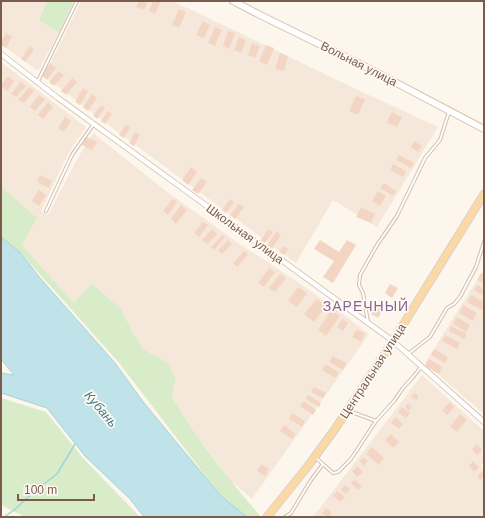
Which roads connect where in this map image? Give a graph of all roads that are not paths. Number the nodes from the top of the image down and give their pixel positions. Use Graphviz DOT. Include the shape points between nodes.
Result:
graph roads {
  1 [pos="77,1"];
  2 [pos="233,1"];
  3 [pos="1,54"];
  4 [pos="37,82"];
  5 [pos="450,111"];
  6 [pos="94,124"];
  7 [pos="484,129"];
  8 [pos="484,194"];
  9 [pos="46,211"];
  10 [pos="484,242"];
  11 [pos="368,324"];
  12 [pos="393,341"];
  13 [pos="408,354"];
  14 [pos="421,366"];
  15 [pos="348,410"];
  16 [pos="376,421"];
  17 [pos="484,422"];
  18 [pos="315,457"];
  19 [pos="323,464"];
  20 [pos="270,516"];
  21 [pos="285,517"];
  1 -- 4 [label="lane"];
  2 -- 5 [label="street, Вольная улица"];
  3 -- 4 [label="street, Школьная улица"];
  4 -- 6 [label="street, Школьная улица"];
  5 -- 7 [label="street, Вольная улица"];
  5 -- 11 [label="lane" via="440,140 425,158 397,216 360,275"];
  6 -- 9 [label="lane" via="72,155"];
  6 -- 11 [label="street, Школьная улица"];
  8 -- 12 [label="main road, Центральная улица"];
  10 -- 13 [label="lane" via="476,267 460,297 448,308 430,337"];
  11 -- 12 [label="street, Школьная улица"];
  12 -- 13 [label="street, Школьная улица"];
  12 -- 15 [label="main road, Центральная улица"];
  13 -- 14 [label="street, Школьная улица"];
  14 -- 16 [label="lane"];
  14 -- 17 [label="street, Школьная улица"];
  15 -- 16 [label="lane"];
  15 -- 18 [label="main road, Центральная улица"];
  16 -- 19 [label="lane" via="351,459 338,472 333,473"];
  18 -- 19 [label="lane"];
  18 -- 20 [label="main road, Центральная улица"];
  19 -- 21 [label="lane" via="291,514"];
}
